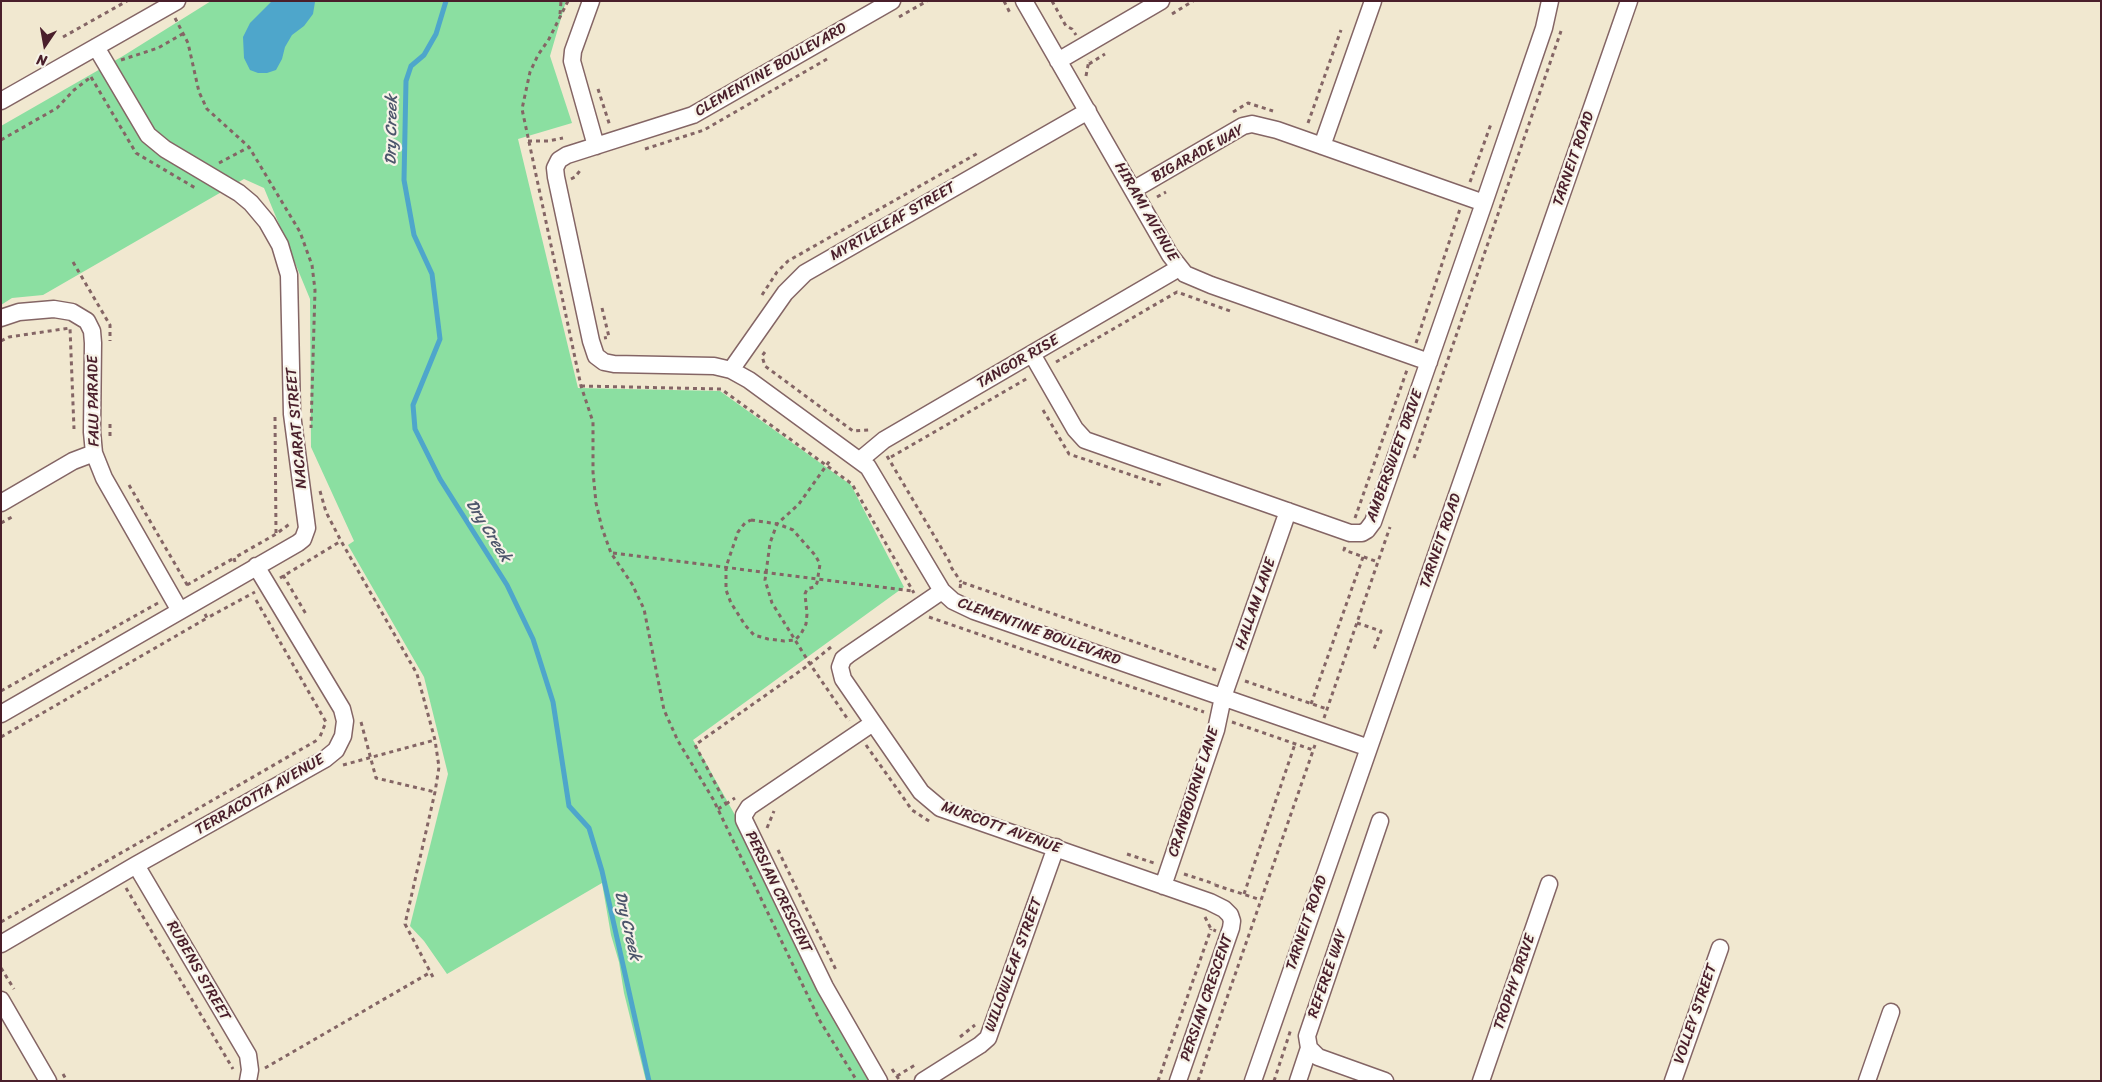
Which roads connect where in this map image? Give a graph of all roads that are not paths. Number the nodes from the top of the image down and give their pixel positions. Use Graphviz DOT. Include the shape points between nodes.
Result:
graph roads {
  1 [pos="177,1"];
  2 [pos="591,1"];
  3 [pos="892,1"];
  4 [pos="1024,1"];
  5 [pos="1160,1"];
  6 [pos="1373,1"];
  7 [pos="1550,1"];
  8 [pos="1628,1"];
  9 [pos="96,47"];
  10 [pos="1058,61"];
  11 [pos="1,101"];
  12 [pos="1088,111"];
  13 [pos="596,146"];
  14 [pos="1322,146"];
  15 [pos="1133,190"];
  16 [pos="1484,203"];
  17 [pos="1179,268"];
  18 [pos="1,318"];
  19 [pos="1032,354"];
  20 [pos="1429,362"];
  21 [pos="731,370"];
  22 [pos="94,453"];
  23 [pos="860,460"];
  24 [pos="1,503"];
  25 [pos="1288,511"];
  26 [pos="256,566"];
  27 [pos="938,585"];
  28 [pos="180,611"];
  29 [pos="1223,697"];
  30 [pos="1,714"];
  31 [pos="869,716"];
  32 [pos="1369,748"];
  33 [pos="1380,821"];
  34 [pos="1056,848"];
  35 [pos="136,865"];
  36 [pos="1549,884"];
  37 [pos="1163,886"];
  38 [pos="1230,915"];
  39 [pos="1,944"];
  40 [pos="1720,948"];
  41 [pos="1,1000"];
  42 [pos="1891,1012"];
  43 [pos="1309,1048"];
  44 [pos="248,1077"];
  45 [pos="885,1080"];
  46 [pos="48,1081"];
  47 [pos="922,1081"];
  48 [pos="1178,1081"];
  49 [pos="1253,1081"];
  50 [pos="1298,1081"];
  51 [pos="1385,1081"];
  52 [pos="1481,1081"];
  53 [pos="1673,1081"];
  54 [pos="1867,1081"];
  1 -- 9 [label="street"];
  2 -- 13 [label="street" via="572,61"];
  3 -- 13 [label="street, CLEMENTINE BOULEVARD" via="693,115"];
  4 -- 10 [label="street, HIRAMI AVENUE"];
  5 -- 10 [label="street"];
  6 -- 14 [label="street"];
  7 -- 16 [label="street, AMBERSWEET DRIVE" via="1544,28"];
  8 -- 32 [label="street, TARNEIT ROAD"];
  9 -- 11 [label="street"];
  9 -- 26 [label="street, NACARAT STREET" via="148,135 251,202 274,232 286,262 290,291 292,414 307,528 298,543"];
  10 -- 12 [label="street, HIRAMI AVENUE"];
  12 -- 15 [label="street, HIRAMI AVENUE"];
  12 -- 21 [label="street, MYRTLELEAF STREET" via="805,273 785,293"];
  13 -- 21 [label="street, CLEMENTINE BOULEVARD" via="562,157 555,172 596,356 614,364 700,365"];
  14 -- 15 [label="street, BIGARADE WAY" via="1277,130 1252,124 1243,126"];
  14 -- 16 [label="street, BIGARADE WAY"];
  15 -- 17 [label="street, HIRAMI AVENUE"];
  16 -- 20 [label="street, AMBERSWEET DRIVE"];
  17 -- 19 [label="street, TANGOR RISE"];
  17 -- 20 [label="street, HIRAMI AVENUE" via="1210,285"];
  18 -- 22 [label="street, FALU PARADE" via="19,312 54,309 72,312 87,322 93,343"];
  19 -- 23 [label="street, TANGOR RISE" via="880,444"];
  19 -- 25 [label="street, AMBERSWEET DRIVE" via="1075,429 1085,440"];
  20 -- 25 [label="street, AMBERSWEET DRIVE" via="1369,528 1362,533 1350,533"];
  21 -- 23 [label="street, CLEMENTINE BOULEVARD"];
  22 -- 24 [label="street" via="73,461"];
  22 -- 28 [label="street, FALU PARADE" via="104,478"];
  23 -- 27 [label="street, CLEMENTINE BOULEVARD" via="871,472"];
  25 -- 29 [label="street, HALLAM LANE"];
  26 -- 28 [label="street, NACARAT STREET"];
  26 -- 35 [label="street, TERRACOTTA AVENUE" via="342,709 345,721 343,736 336,750 325,759"];
  27 -- 29 [label="street, CLEMENTINE BOULEVARD" via="956,603"];
  27 -- 31 [label="street, MURCOTT AVENUE" via="843,660 840,673"];
  28 -- 30 [label="street, NACARAT STREET"];
  29 -- 32 [label="street, CLEMENTINE BOULEVARD"];
  29 -- 37 [label="street, CRANBOURNE LANE" via="1216,730"];
  31 -- 34 [label="street, MURCOTT AVENUE" via="921,792 940,808"];
  31 -- 45 [label="street, PERSIAN CRESCENT" via="858,733 749,807 744,820 825,987"];
  32 -- 49 [label="street, TARNEIT ROAD"];
  33 -- 43 [label="street, REFEREE WAY" via="1307,1036"];
  34 -- 37 [label="street, MURCOTT AVENUE"];
  34 -- 47 [label="street, WILLOWLEAF STREET" via="988,1038"];
  35 -- 39 [label="street, TERRACOTTA AVENUE"];
  35 -- 44 [label="street, RUBENS STREET" via="248,1055"];
  36 -- 52 [label="street, TROPHY DRIVE"];
  37 -- 38 [label="street, MURCOTT AVENUE" via="1218,906"];
  38 -- 48 [label="street, PERSIAN CRESCENT" via="1232,921 1228,935"];
  40 -- 53 [label="street, VOLLEY STREET"];
  41 -- 46 [label="street"];
  42 -- 54 [label="street"];
  43 -- 50 [label="street, REFEREE WAY"];
  43 -- 51 [label="street" via="1318,1057"];
}
